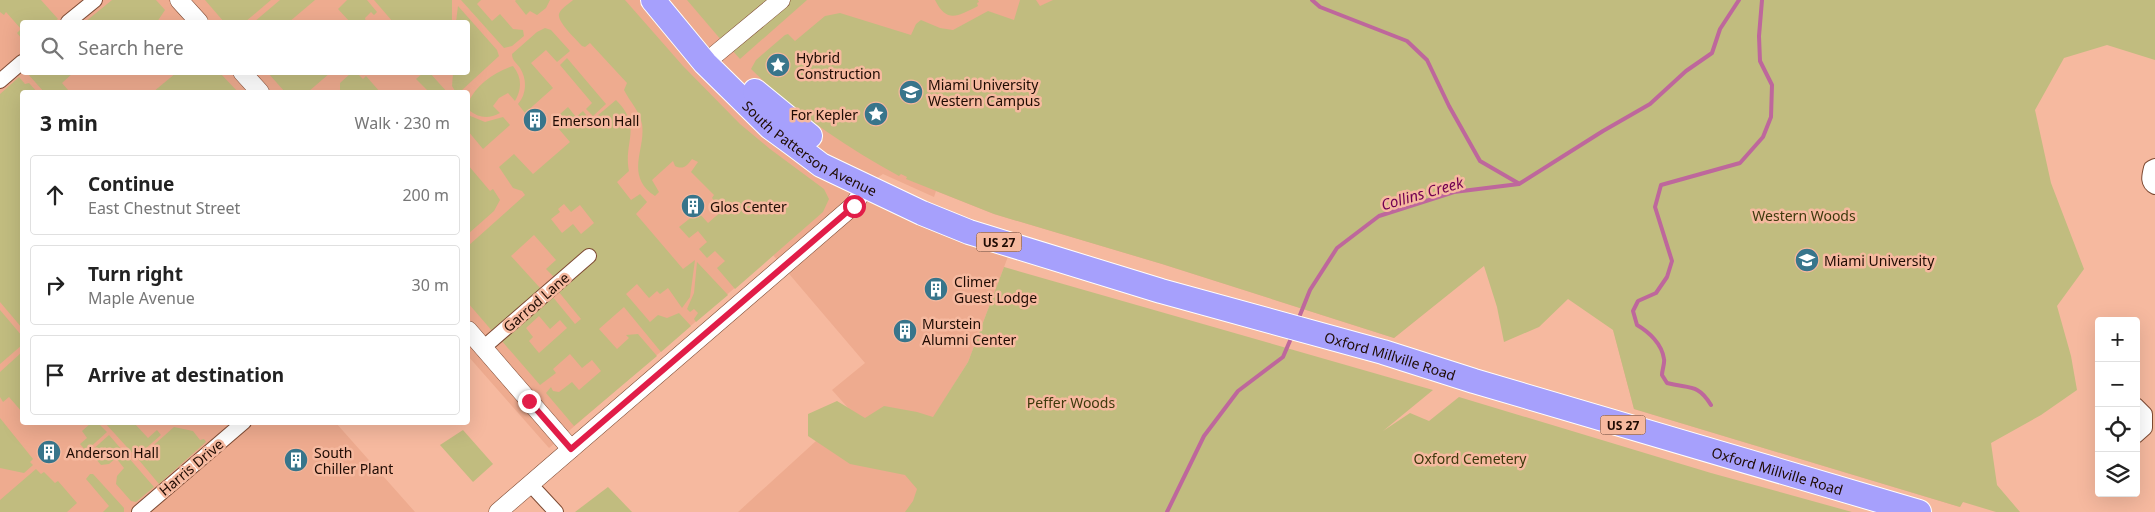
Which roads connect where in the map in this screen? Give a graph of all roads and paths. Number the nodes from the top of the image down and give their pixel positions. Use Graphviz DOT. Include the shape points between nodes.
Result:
graph roads {
  1 [pos="95,0"];
  2 [pos="179,0"];
  3 [pos="653,0"];
  4 [pos="670,0"];
  5 [pos="781,0"];
  6 [pos="70,20"];
  7 [pos="196,20"];
  8 [pos="712,58"];
  9 [pos="20,64"];
  10 [pos="245,75"];
  11 [pos="0,81"];
  12 [pos="258,90"];
  13 [pos="2155,166"];
  14 [pos="866,185"];
  15 [pos="2155,187"];
  16 [pos="589,256"];
  17 [pos="470,332"];
  18 [pos="483,348"];
  19 [pos="2146,410"];
  20 [pos="240,425"];
  21 [pos="2140,432"];
  22 [pos="571,449"];
  23 [pos="530,484"];
  24 [pos="139,512"];
  25 [pos="498,512"];
  26 [pos="556,512"];
  27 [pos="1919,512"];
  1 -- 6 [label="street"];
  2 -- 7 [label="street"];
  3 -- 8 [label="highway, South Patterson Avenue / US 27"];
  4 -- 8 [label="highway, South Patterson Avenue / US 27"];
  5 -- 8 [label="street"];
  8 -- 14 [label="highway, South Patterson Avenue / US 27" via="764,121 821,165"];
  9 -- 11 [label="street"];
  10 -- 12 [label="street"];
  13 -- 15 [label="street" via="2148,177"];
  14 -- 22 [label="street" via="854,206"];
  14 -- 27 [label="highway, Oxford Millville Road / US 27" via="968,232"];
  16 -- 18 [label="street, Garrod Lane"];
  17 -- 18 [label="street"];
  18 -- 22 [label="street"];
  19 -- 21 [label="street" via="2145,428"];
  20 -- 24 [label="street, Harris Drive"];
  22 -- 23 [label="street"];
  23 -- 25 [label="street"];
  23 -- 26 [label="street"];
}
